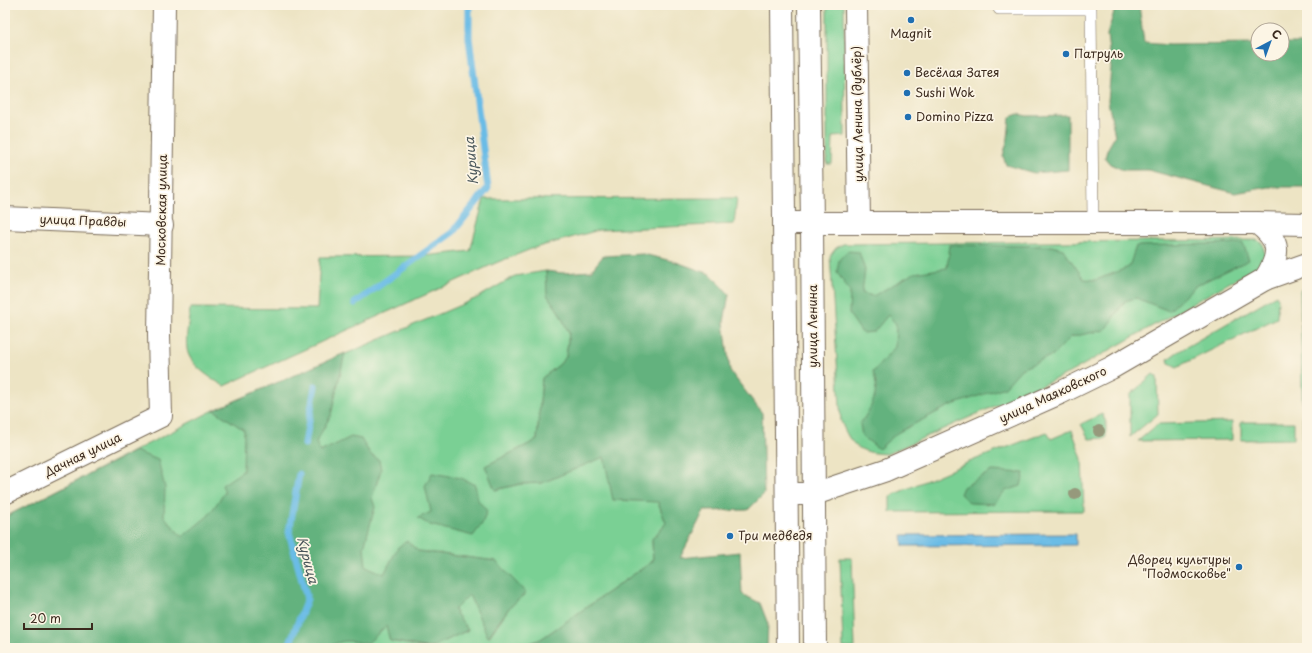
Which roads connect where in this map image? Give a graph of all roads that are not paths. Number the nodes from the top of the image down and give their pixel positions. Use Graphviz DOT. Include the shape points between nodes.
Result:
graph roads {
  1 [pos="164,5"];
  2 [pos="782,5"];
  3 [pos="809,5"];
  4 [pos="856,5"];
  5 [pos="997,5"];
  6 [pos="5,218"];
  7 [pos="785,223"];
  8 [pos="812,223"];
  9 [pos="859,223"];
  10 [pos="1093,223"];
  11 [pos="1257,223"];
  12 [pos="162,224"];
  13 [pos="1307,224"];
  14 [pos="1307,264"];
  15 [pos="1266,279"];
  16 [pos="161,416"];
  17 [pos="5,494"];
  18 [pos="788,494"];
  19 [pos="814,494"];
  20 [pos="788,648"];
  21 [pos="815,648"];
  1 -- 12 [label="street, Московская улица"];
  2 -- 7 [label="street"];
  3 -- 8 [label="street, улица Ленина"];
  4 -- 9 [label="street, улица Ленина (дублёр)"];
  5 -- 10 [label="lane" via="999,9 1091,9"];
  6 -- 12 [label="street, улица Правды"];
  7 -- 8 [label="street"];
  7 -- 18 [label="street"];
  8 -- 9 [label="street"];
  8 -- 19 [label="street, улица Ленина"];
  9 -- 10 [label="street"];
  10 -- 11 [label="street"];
  11 -- 13 [label="street"];
  11 -- 15 [label="street" via="1268,231 1275,242 1277,253 1275,264"];
  12 -- 16 [label="street, Московская улица" via="159,335"];
  14 -- 15 [label="street, улица Маяковского"];
  15 -- 19 [label="street, улица Маяковского" via="1111,368 1060,393 886,470"];
  16 -- 17 [label="street, Дачная улица"];
  18 -- 19 [label="street, улица Маяковского"];
  18 -- 20 [label="street"];
  19 -- 21 [label="street, улица Ленина"];
}
